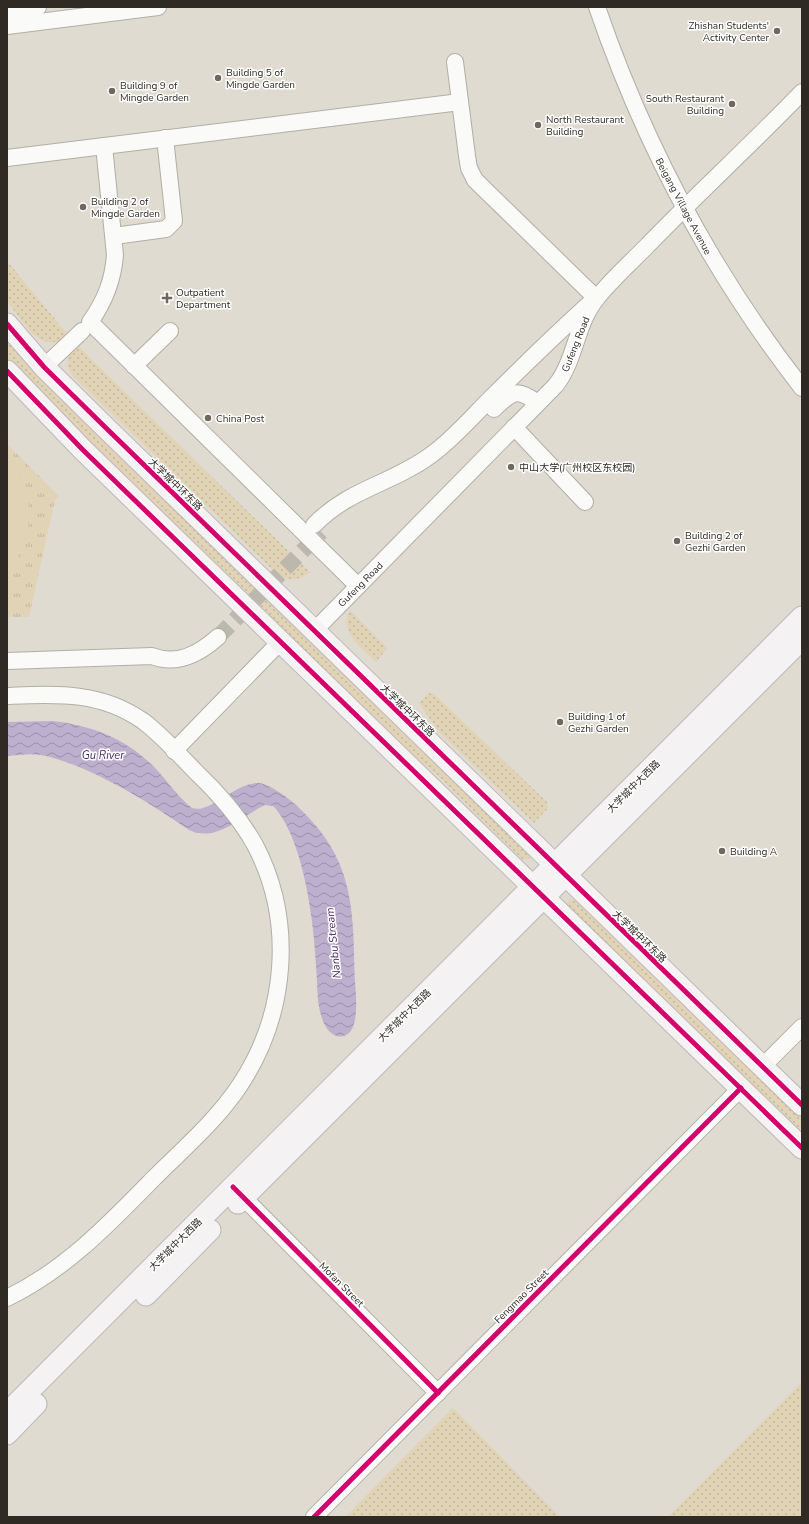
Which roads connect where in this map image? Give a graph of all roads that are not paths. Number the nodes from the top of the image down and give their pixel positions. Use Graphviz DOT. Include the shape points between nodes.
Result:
graph roads {
  1 [pos="38,7"];
  2 [pos="158,7"];
  3 [pos="597,7"];
  4 [pos="7,11"];
  5 [pos="7,26"];
  6 [pos="455,62"];
  7 [pos="802,92"];
  8 [pos="460,102"];
  9 [pos="165,138"];
  10 [pos="104,146"];
  11 [pos="7,158"];
  12 [pos="683,208"];
  13 [pos="114,236"];
  14 [pos="596,298"];
  15 [pos="7,324"];
  16 [pos="170,330"];
  17 [pos="82,331"];
  18 [pos="134,366"];
  19 [pos="44,367"];
  20 [pos="7,371"];
  21 [pos="802,388"];
  22 [pos="537,403"];
  23 [pos="514,427"];
  24 [pos="585,502"];
  25 [pos="358,586"];
  26 [pos="802,617"];
  27 [pos="314,631"];
  28 [pos="215,633"];
  29 [pos="802,639"];
  30 [pos="281,642"];
  31 [pos="7,661"];
  32 [pos="7,696"];
  33 [pos="174,751"];
  34 [pos="560,870"];
  35 [pos="539,891"];
  36 [pos="802,1027"];
  37 [pos="762,1067"];
  38 [pos="741,1088"];
  39 [pos="802,1105"];
  40 [pos="802,1148"];
  41 [pos="238,1192"];
  42 [pos="7,1298"];
  43 [pos="438,1393"];
  44 [pos="7,1413"];
  45 [pos="7,1434"];
  46 [pos="314,1517"];
  1 -- 4 [label="street"];
  2 -- 5 [label="street"];
  3 -- 12 [label="street, Beigang Village Avenue" via="629,94"];
  6 -- 8 [label="street"];
  7 -- 12 [label="street, Gufeng Road"];
  8 -- 9 [label="street"];
  8 -- 14 [label="street" via="468,162 475,180"];
  9 -- 10 [label="street"];
  9 -- 13 [label="street" via="175,216 173,223 166,229"];
  10 -- 11 [label="street"];
  10 -- 13 [label="street"];
  12 -- 14 [label="street, Gufeng Road"];
  12 -- 21 [label="street, Beigang Village Avenue" via="738,299"];
  13 -- 18 [label="street" via="112,280 103,304 90,322"];
  14 -- 22 [label="street, Gufeng Road" via="566,371"];
  14 -- 22 [label="street" via="435,452 416,465 353,494 332,508 317,528 437,463 507,396 521,393"];
  15 -- 19 [label="main road, 大学城中环东路"];
  16 -- 18 [label="street"];
  17 -- 19 [label="street"];
  18 -- 25 [label="street"];
  19 -- 27 [label="main road, 大学城中环东路"];
  20 -- 30 [label="main road" via="83,450"];
  22 -- 23 [label="street, Gufeng Road"];
  23 -- 24 [label="street"];
  23 -- 25 [label="street, Gufeng Road"];
  25 -- 27 [label="street, Gufeng Road"];
  26 -- 34 [label="main road, 大学城中大西路"];
  27 -- 34 [label="main road, 大学城中环东路"];
  28 -- 31 [label="street" via="204,649 180,658 163,660 152,656"];
  29 -- 34 [label="main road, 大学城中大西路"];
  30 -- 33 [label="street"];
  30 -- 35 [label="main road"];
  32 -- 33 [label="street" via="77,695 103,701 127,711 144,722"];
  33 -- 42 [label="street" via="218,794 239,820 255,845 264,866 277,911 280,940 278,990 273,1014 257,1056 220,1111 88,1245 49,1274"];
  34 -- 35 [label="main road, 大学城中大西路"];
  34 -- 37 [label="main road, 大学城中环东路"];
  35 -- 38 [label="main road"];
  35 -- 41 [label="main road, 大学城中大西路"];
  36 -- 37 [label="street"];
  37 -- 39 [label="main road, 大学城中环东路"];
  38 -- 40 [label="main road"];
  38 -- 43 [label="street, Fengmao Street"];
  41 -- 43 [label="street, Mofan Street"];
  41 -- 44 [label="main road, 大学城中大西路"];
  41 -- 45 [label="main road, 大学城中大西路"];
  43 -- 46 [label="street, Fengmao Street"];
}
